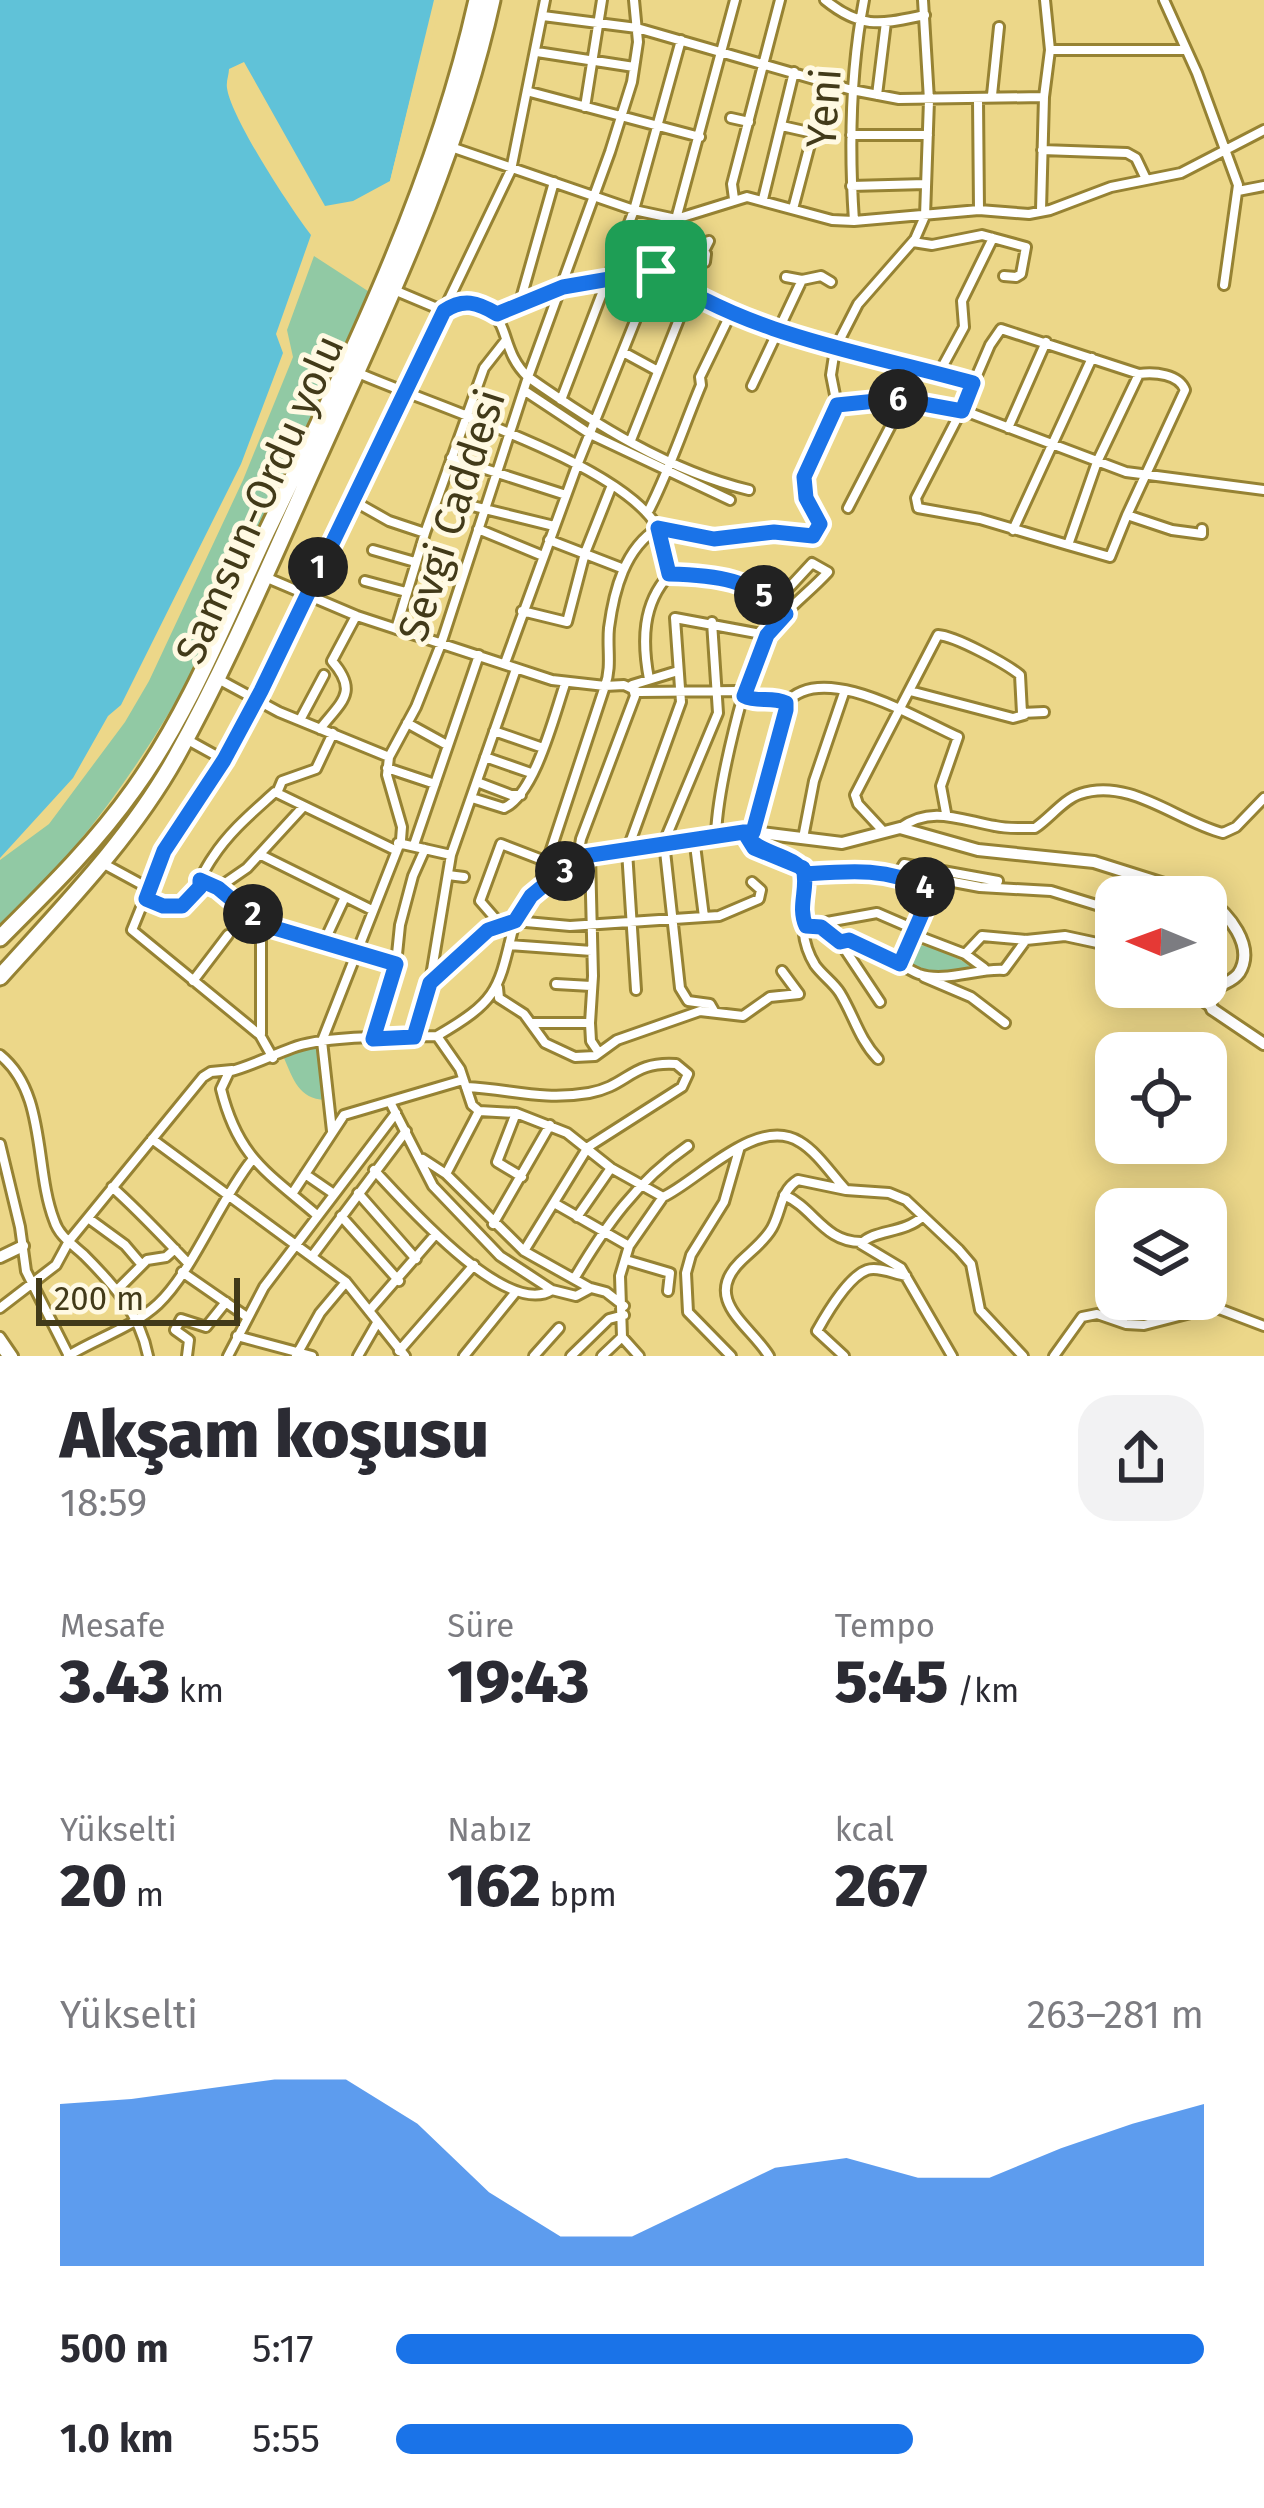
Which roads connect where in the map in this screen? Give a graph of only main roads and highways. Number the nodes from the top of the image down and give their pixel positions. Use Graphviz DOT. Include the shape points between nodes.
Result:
graph roads {
  1 [pos="477,0"];
  2 [pos="492,0"];
  3 [pos="444,119"];
  4 [pos="451,147"];
  5 [pos="0,938"];
  6 [pos="0,977"];
  1 -- 3 [label="highway, Samsun-Ordu yolu"];
  2 -- 4 [label="highway, Samsun-Ordu yolu"];
  3 -- 4 [label="highway" via="440,142"];
  3 -- 5 [label="highway, Samsun-Ordu yolu" via="386,283 178,719 81,857"];
  4 -- 6 [label="highway, Samsun-Ordu yolu" via="394,290 176,759 102,862"];
}
